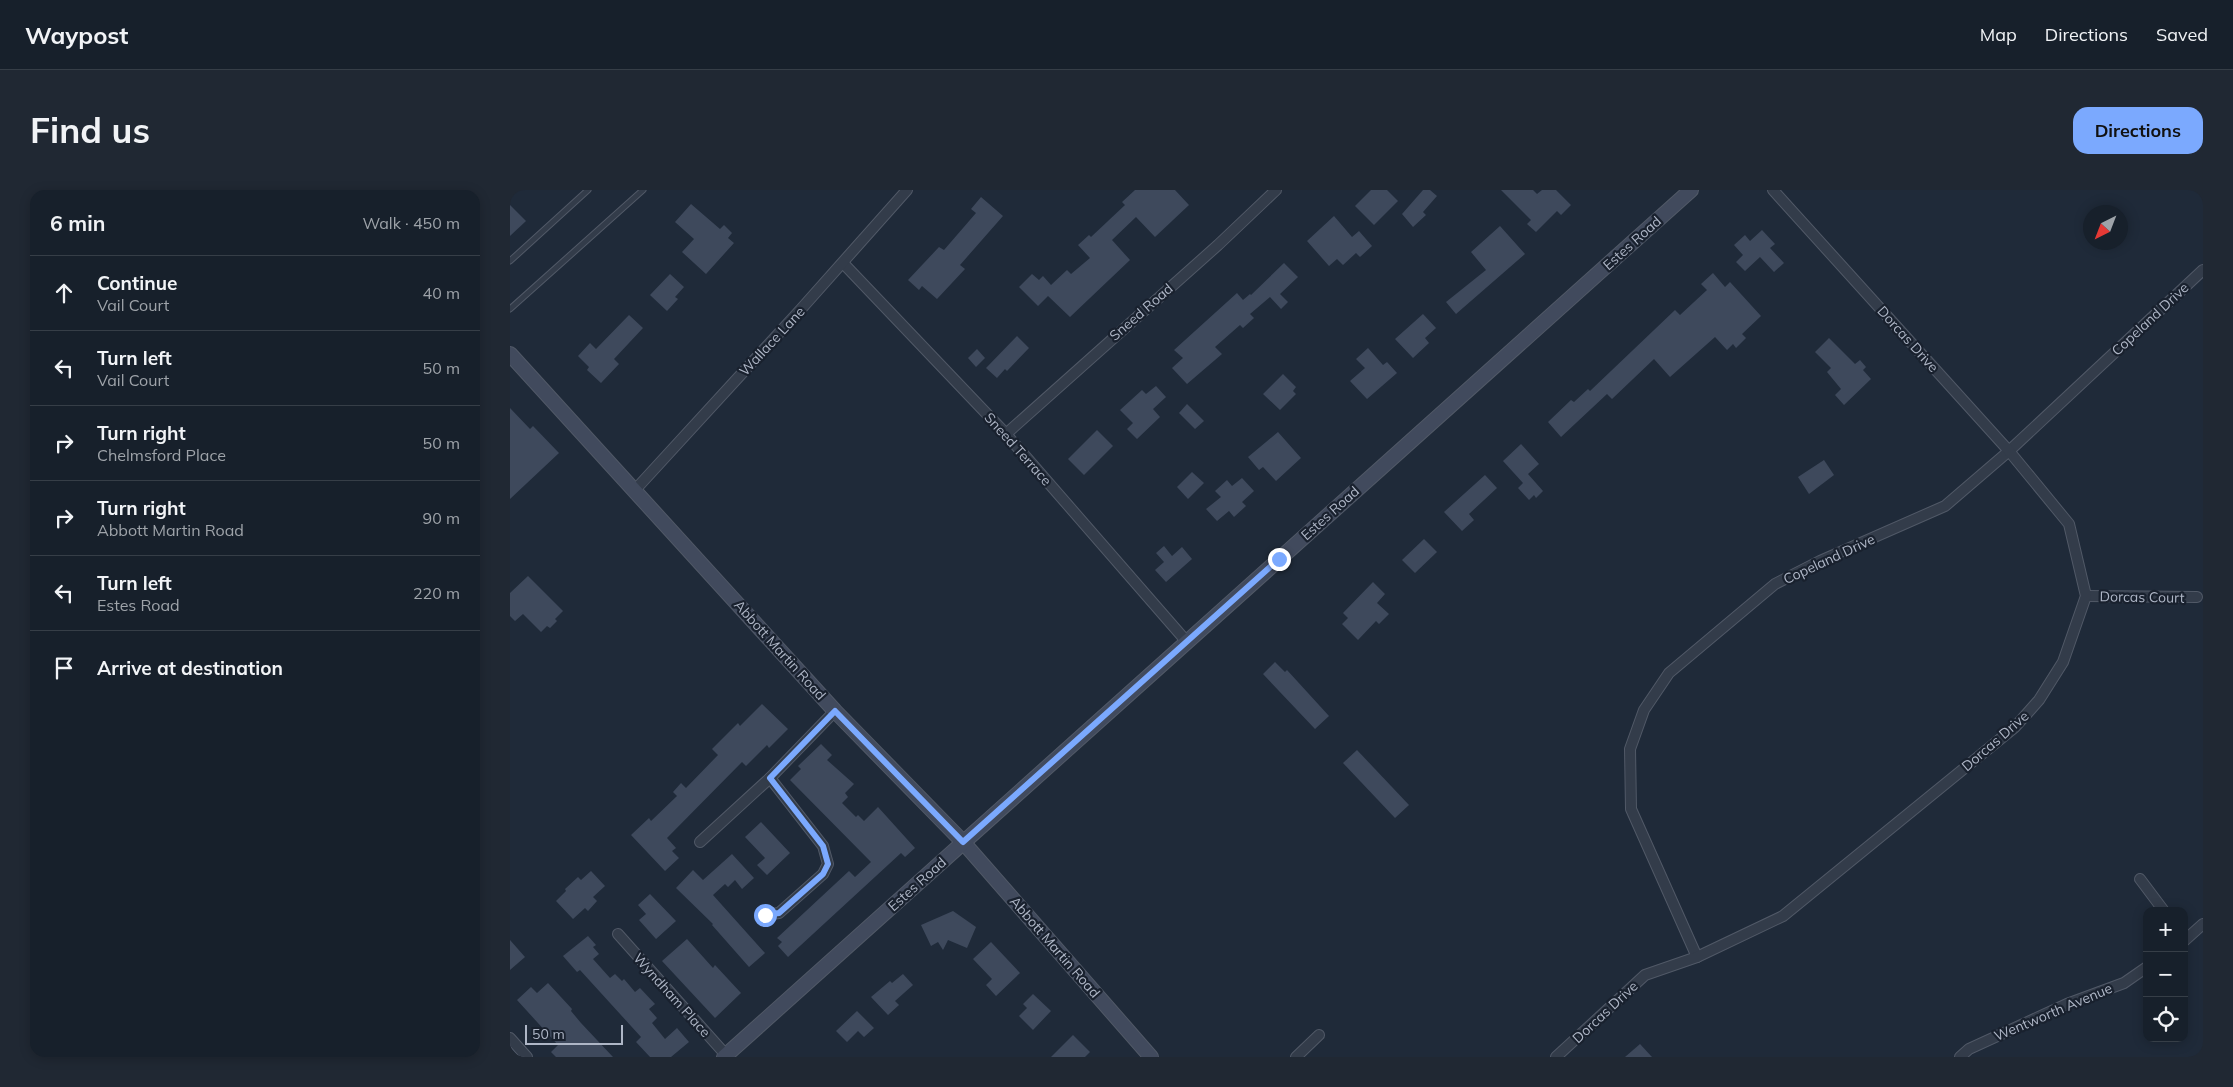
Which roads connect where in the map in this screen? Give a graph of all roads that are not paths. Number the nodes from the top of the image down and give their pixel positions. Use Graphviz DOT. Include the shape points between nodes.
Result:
graph roads {
  1 [pos="588,190"];
  2 [pos="643,190"];
  3 [pos="907,190"];
  4 [pos="1276,190"];
  5 [pos="1691,190"];
  6 [pos="1773,190"];
  7 [pos="510,262"];
  8 [pos="843,263"];
  9 [pos="2203,270"];
  10 [pos="510,309"];
  11 [pos="510,354"];
  12 [pos="1006,434"];
  13 [pos="2008,451"];
  14 [pos="635,490"];
  15 [pos="2086,596"];
  16 [pos="2197,597"];
  17 [pos="1187,642"];
  18 [pos="835,711"];
  19 [pos="770,778"];
  20 [pos="700,842"];
  21 [pos="963,842"];
  22 [pos="2140,879"];
  23 [pos="2161,907"];
  24 [pos="765,915"];
  25 [pos="2203,924"];
  26 [pos="618,934"];
  27 [pos="2188,937"];
  28 [pos="1697,957"];
  29 [pos="2143,970"];
  30 [pos="1320,1035"];
  31 [pos="510,1038"];
  32 [pos="725,1056"];
  33 [pos="527,1057"];
  34 [pos="1151,1057"];
  35 [pos="1296,1057"];
  36 [pos="1556,1057"];
  37 [pos="1960,1057"];
  1 -- 7 [label="lane"];
  2 -- 10 [label="lane"];
  3 -- 8 [label="street, Wallace Lane"];
  4 -- 12 [label="street, Sneed Road"];
  5 -- 17 [label="main road, Estes Road"];
  6 -- 13 [label="street, Dorcas Drive"];
  8 -- 12 [label="street, Sneed Terrace"];
  8 -- 14 [label="street, Wallace Lane"];
  9 -- 13 [label="street, Copeland Drive"];
  11 -- 14 [label="main road, Abbott Martin Road"];
  12 -- 17 [label="street, Sneed Terrace"];
  13 -- 15 [label="street, Dorcas Drive" via="2069,524"];
  13 -- 28 [label="street, Copeland Drive" via="1945,506 1775,584 1669,673 1644,710 1630,749 1631,809"];
  14 -- 18 [label="main road, Abbott Martin Road"];
  15 -- 16 [label="street, Dorcas Court"];
  15 -- 28 [label="street, Dorcas Drive" via="2063,662 2039,700 2015,727 1783,916"];
  17 -- 21 [label="main road, Estes Road"];
  18 -- 19 [label="street"];
  18 -- 21 [label="main road, Abbott Martin Road"];
  19 -- 20 [label="street"];
  19 -- 24 [label="street" via="823,846 828,864 823,874 779,913"];
  21 -- 32 [label="main road, Estes Road"];
  21 -- 34 [label="main road, Abbott Martin Road"];
  22 -- 23 [label="street"];
  25 -- 27 [label="street"];
  26 -- 32 [label="street, Wyndham Place"];
  28 -- 36 [label="street, Dorcas Drive" via="1645,975"];
  29 -- 37 [label="street, Wentworth Avenue" via="2124,982 1969,1049"];
  30 -- 35 [label="street"];
  31 -- 33 [label="street"];
}
